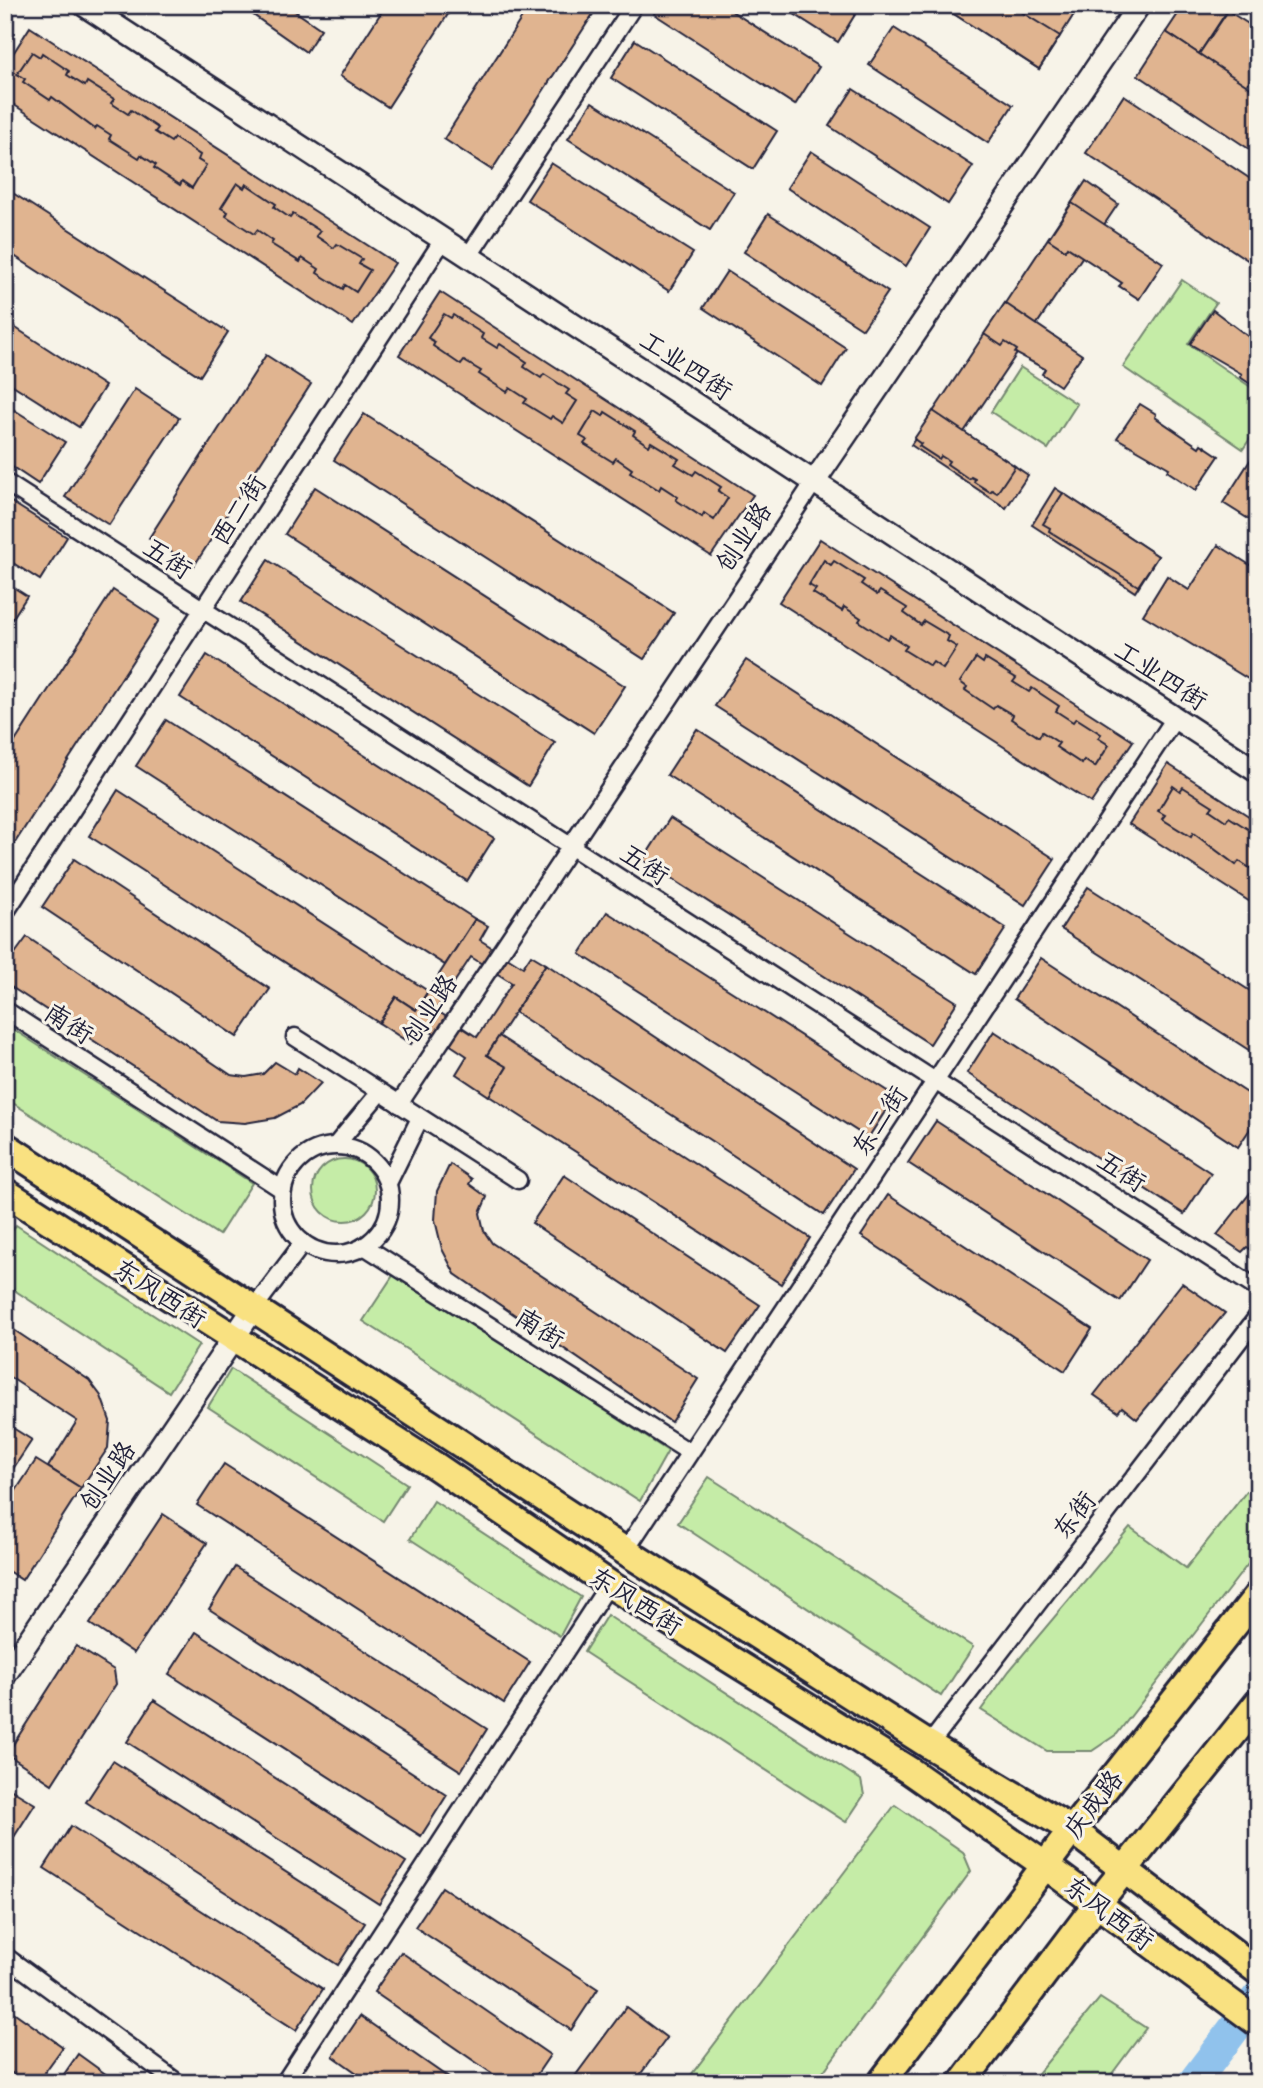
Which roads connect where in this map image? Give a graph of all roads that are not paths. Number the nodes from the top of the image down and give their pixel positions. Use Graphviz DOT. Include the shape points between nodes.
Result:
graph roads {
  1 [pos="84,5"];
  2 [pos="634,5"];
  3 [pos="1139,5"];
  4 [pos="443,240"];
  5 [pos="468,257"];
  6 [pos="5,482"];
  7 [pos="814,482"];
  8 [pos="203,609"];
  9 [pos="1175,718"];
  10 [pos="1258,772"];
  11 [pos="571,846"];
  12 [pos="5,913"];
  13 [pos="5,1010"];
  14 [pos="295,1037"];
  15 [pos="936,1080"];
  16 [pos="380,1092"];
  17 [pos="400,1104"];
  18 [pos="420,1118"];
  19 [pos="336,1145"];
  20 [pos="5,1146"];
  21 [pos="518,1180"];
  22 [pos="388,1183"];
  23 [pos="283,1190"];
  24 [pos="5,1192"];
  25 [pos="303,1243"];
  26 [pos="364,1246"];
  27 [pos="1258,1289"];
  28 [pos="254,1308"];
  29 [pos="1258,1316"];
  30 [pos="233,1339"];
  31 [pos="688,1452"];
  32 [pos="625,1551"];
  33 [pos="609,1584"];
  34 [pos="1258,1595"];
  35 [pos="5,1675"];
  36 [pos="1258,1703"];
  37 [pos="929,1745"];
  38 [pos="1072,1830"];
  39 [pos="1046,1866"];
  40 [pos="1127,1869"];
  41 [pos="1096,1905"];
  42 [pos="5,1956"];
  43 [pos="1258,1970"];
  44 [pos="1258,2023"];
  45 [pos="178,2083"];
  46 [pos="284,2083"];
  47 [pos="881,2083"];
  48 [pos="962,2083"];
  1 -- 4 [label="street, 工业四街"];
  2 -- 5 [label="street"];
  3 -- 7 [label="street, 创业路"];
  4 -- 5 [label="street, 工业四街"];
  4 -- 8 [label="street, 西二街"];
  5 -- 7 [label="street, 工业四街"];
  6 -- 8 [label="street, 五街"];
  7 -- 9 [label="street, 工业四街"];
  7 -- 11 [label="street, 创业路"];
  8 -- 11 [label="street, 五街"];
  8 -- 12 [label="street, 西二街"];
  9 -- 10 [label="street, 工业四街"];
  9 -- 15 [label="street, 东二街"];
  11 -- 15 [label="street, 五街"];
  11 -- 17 [label="street, 创业路"];
  13 -- 23 [label="street, 南街"];
  14 -- 16 [label="street"];
  15 -- 27 [label="street, 五街"];
  15 -- 31 [label="street, 东二街"];
  16 -- 17 [label="street"];
  16 -- 19 [label="street"];
  17 -- 18 [label="street"];
  18 -- 21 [label="street"];
  18 -- 22 [label="street"];
  19 -- 22 [label="street" via="371,1157"];
  19 -- 23 [label="street" via="304,1155 293,1166"];
  20 -- 28 [label="main road, 东风西街"];
  22 -- 26 [label="street" via="391,1208 385,1226"];
  23 -- 25 [label="street" via="284,1214"];
  24 -- 30 [label="main road, 东风西街"];
  25 -- 26 [label="street" via="338,1254"];
  25 -- 28 [label="street"];
  26 -- 31 [label="street, 南街"];
  28 -- 30 [label="street, 创业路"];
  28 -- 32 [label="main road, 东风西街"];
  29 -- 37 [label="street, 东街"];
  30 -- 33 [label="main road, 东风西街" via="437,1467"];
  30 -- 35 [label="street, 创业路"];
  31 -- 32 [label="street, 东二街"];
  32 -- 37 [label="main road, 东风西街"];
  33 -- 39 [label="main road, 东风西街" via="910,1771"];
  33 -- 46 [label="street"];
  34 -- 38 [label="main road, 庆成路"];
  36 -- 40 [label="main road"];
  37 -- 38 [label="main road, 东风西街"];
  38 -- 39 [label="main road, 庆成路"];
  38 -- 40 [label="main road, 东风西街"];
  39 -- 41 [label="main road, 东风西街"];
  39 -- 47 [label="main road, 庆成路"];
  40 -- 41 [label="main road"];
  40 -- 43 [label="main road, 东风西街"];
  41 -- 44 [label="main road, 东风西街"];
  41 -- 48 [label="main road"];
  42 -- 45 [label="street"];
}
